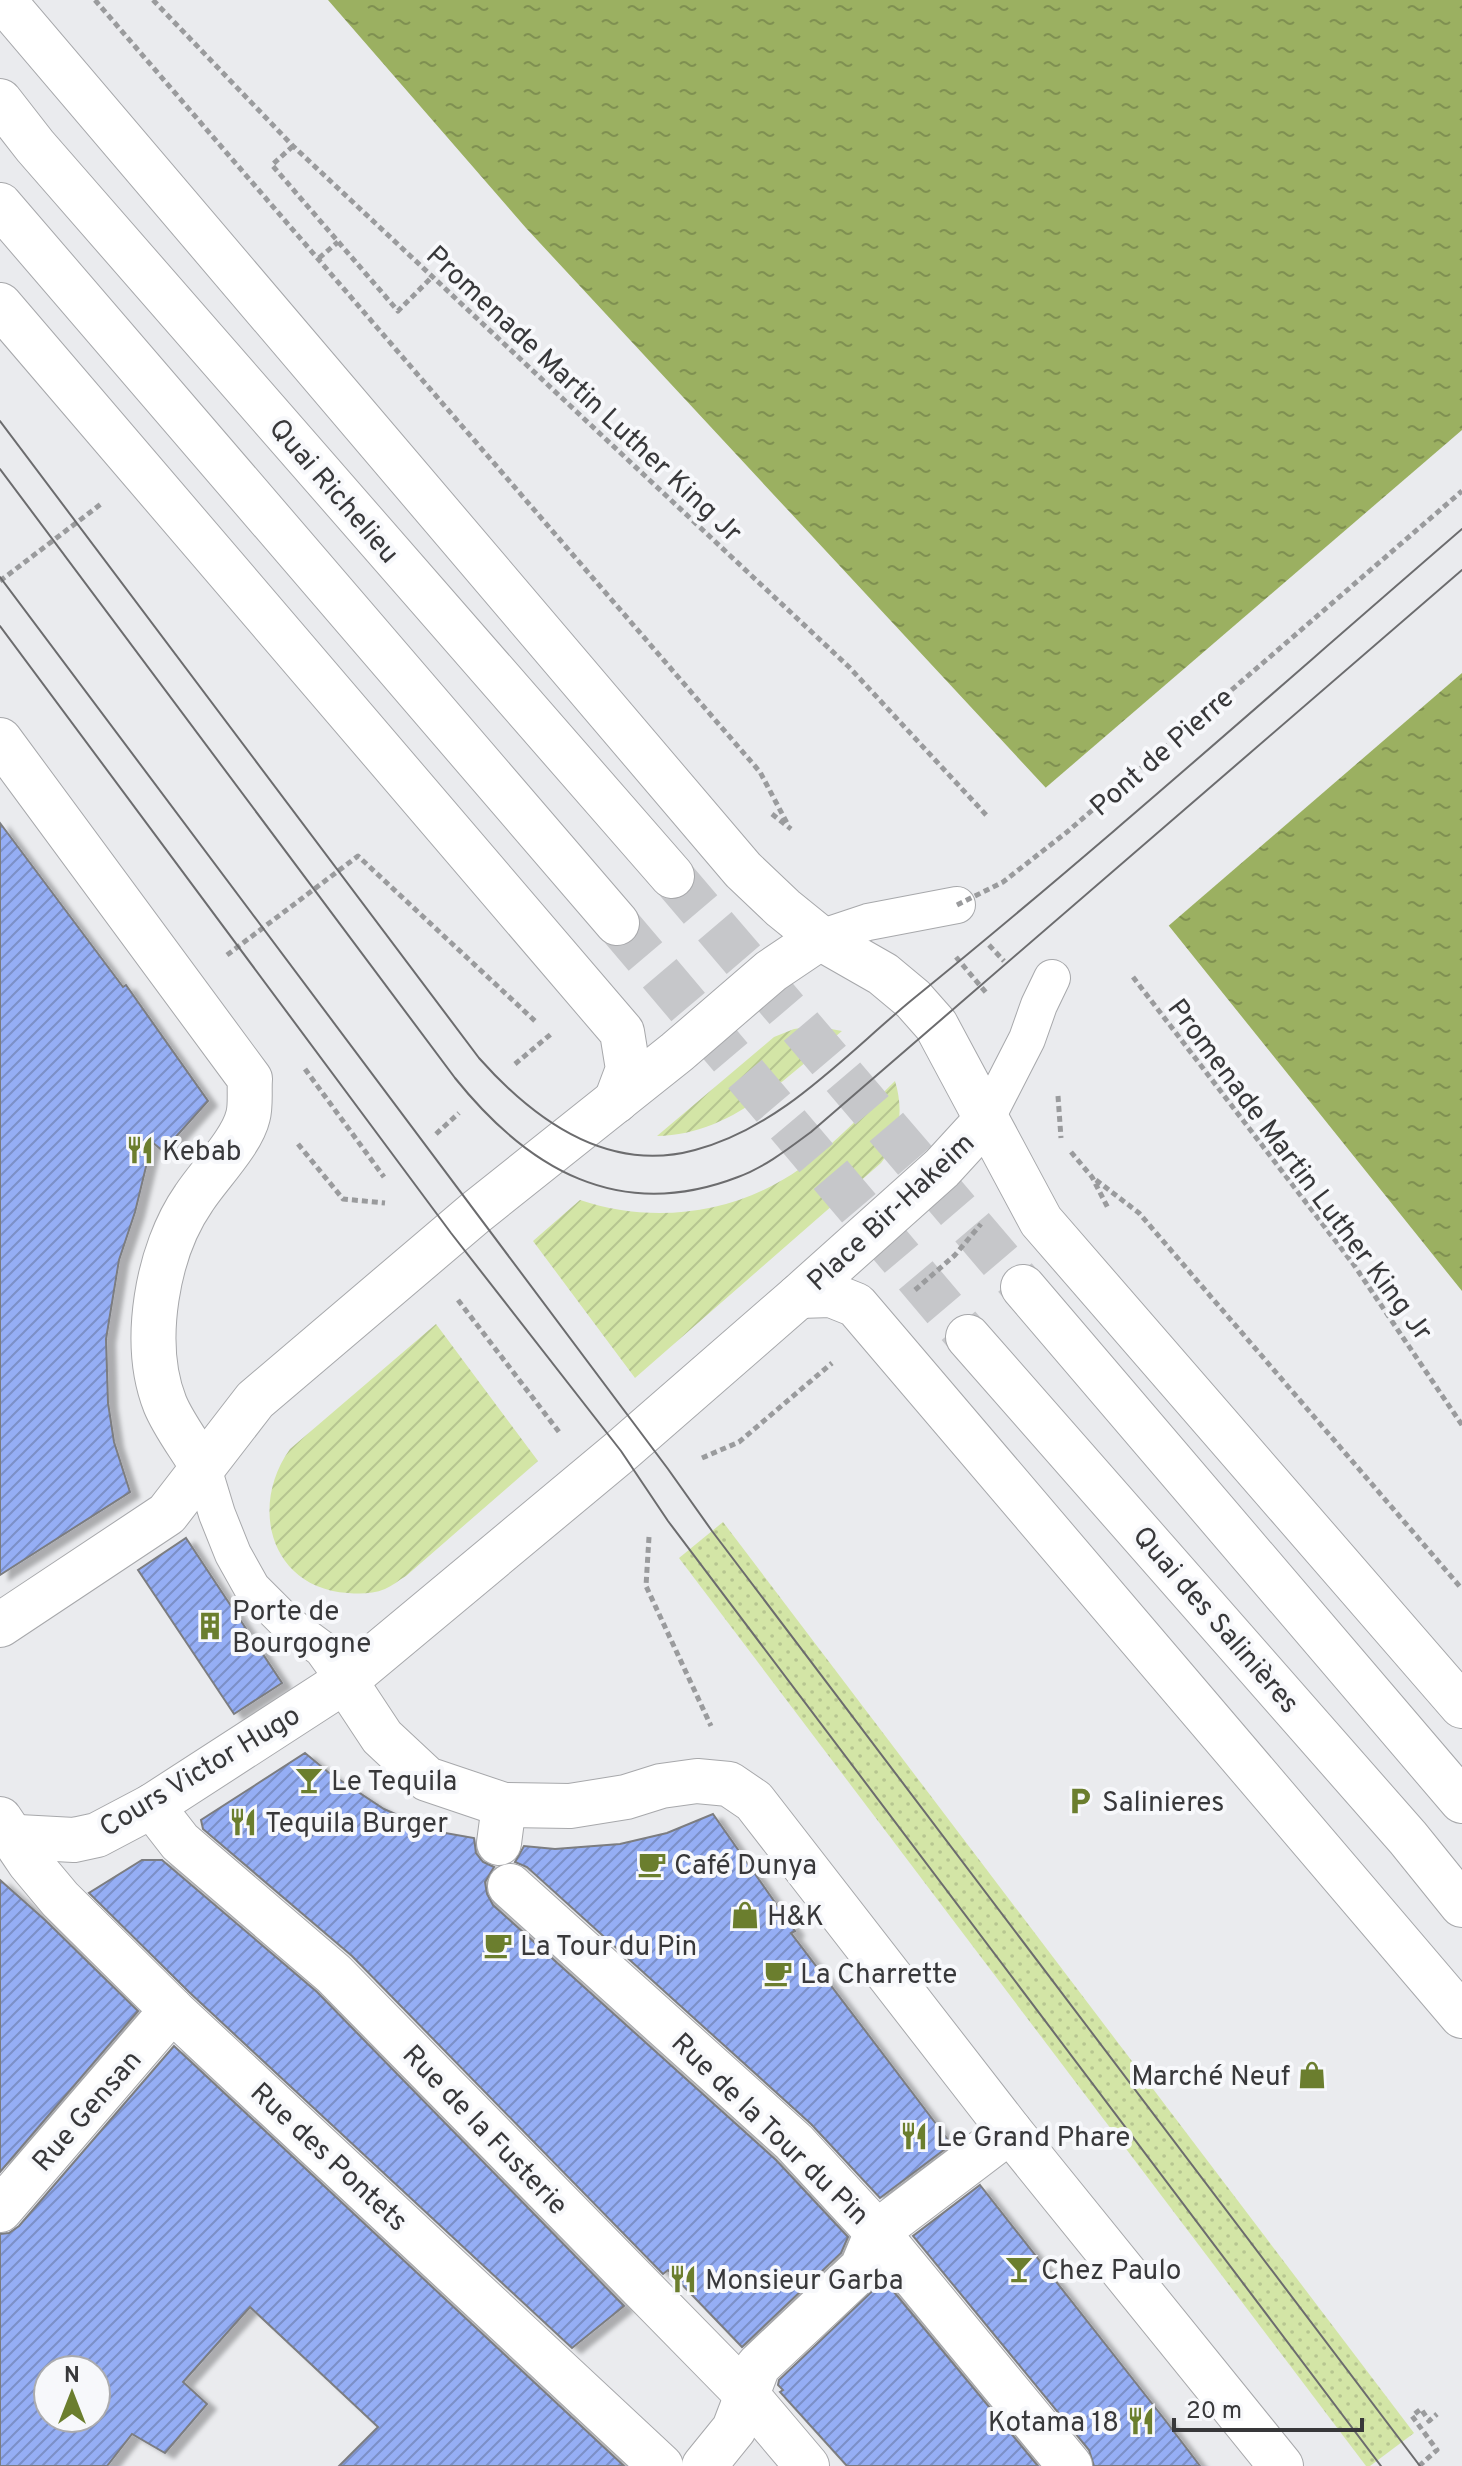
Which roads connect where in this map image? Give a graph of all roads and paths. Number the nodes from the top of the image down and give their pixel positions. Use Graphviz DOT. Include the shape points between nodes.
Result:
graph roads {
  1 [pos="3,0"];
  2 [pos="95,0"];
  3 [pos="153,0"];
  4 [pos="0,101"];
  5 [pos="293,146"];
  6 [pos="0,205"];
  7 [pos="338,242"];
  8 [pos="319,258"];
  9 [pos="432,277"];
  10 [pos="0,305"];
  11 [pos="1462,491"];
  12 [pos="92,511"];
  13 [pos="0,581"];
  14 [pos="0,740"];
  15 [pos="988,817"];
  16 [pos="791,829"];
  17 [pos="672,876"];
  18 [pos="962,911"];
  19 [pos="617,923"];
  20 [pos="820,938"];
  21 [pos="985,940"];
  22 [pos="223,958"];
  23 [pos="1133,977"];
  24 [pos="1045,991"];
  25 [pos="562,1025"];
  26 [pos="550,1035"];
  27 [pos="515,1064"];
  28 [pos="304,1068"];
  29 [pos="1058,1086"];
  30 [pos="616,1101"];
  31 [pos="459,1113"];
  32 [pos="985,1121"];
  33 [pos="436,1134"];
  34 [pos="384,1177"];
  35 [pos="343,1199"];
  36 [pos="385,1203"];
  37 [pos="990,1212"];
  38 [pos="1023,1287"];
  39 [pos="799,1296"];
  40 [pos="908,1296"];
  41 [pos="458,1299"];
  42 [pos="968,1337"];
  43 [pos="843,1353"];
  44 [pos="1462,1425"];
  45 [pos="566,1441"];
  46 [pos="696,1460"];
  47 [pos="203,1468"];
  48 [pos="649,1537"];
  49 [pos="1462,1589"];
  50 [pos="0,1625"];
  51 [pos="345,1681"];
  52 [pos="1462,1706"];
  53 [pos="716,1737"];
  54 [pos="1462,1801"];
  55 [pos="152,1806"];
  56 [pos="4,1830"];
  57 [pos="510,1886"];
  58 [pos="1462,1905"];
  59 [pos="172,2010"];
  60 [pos="1462,2016"];
  61 [pos="1010,2131"];
  62 [pos="0,2210"];
  63 [pos="877,2232"];
  64 [pos="746,2394"];
  65 [pos="1437,2414"];
  66 [pos="661,2466"];
  67 [pos="704,2466"];
  68 [pos="807,2466"];
  69 [pos="1070,2466"];
  70 [pos="1281,2466"];
  71 [pos="1419,2466"];
  1 -- 20 [label="main road, Place Bir-Hakeim" via="743,870"];
  2 -- 8 [label="path"];
  3 -- 5 [label="path, Promenade Martin Luther King Jr"];
  4 -- 17 [label="main road, Quai Richelieu"];
  5 -- 7 [label="path" via="272,165"];
  5 -- 9 [label="path, Promenade Martin Luther King Jr"];
  6 -- 19 [label="main road"];
  7 -- 8 [label="path"];
  7 -- 9 [label="path" via="398,311"];
  8 -- 16 [label="path" via="760,772"];
  9 -- 15 [label="path, Promenade Martin Luther King Jr" via="849,667"];
  10 -- 30 [label="main road" via="622,1032 628,1069"];
  11 -- 18 [label="path, Pont de Pierre, bridge" via="1067,832"];
  12 -- 13 [label="path"];
  14 -- 47 [label="main road" via="250,1079 248,1116 185,1211 155,1310 157,1380"];
  18 -- 20 [label="lane" via="868,922"];
  20 -- 30 [label="main road" via="771,971"];
  20 -- 32 [label="main road, Place Bir-Hakeim" via="883,974 913,999 936,1025"];
  21 -- 24 [label="path"];
  22 -- 26 [label="path" via="358,856"];
  23 -- 44 [label="path, Promenade Martin Luther King Jr" via="1354,1265"];
  24 -- 32 [label="lane"];
  25 -- 26 [label="path"];
  26 -- 27 [label="path"];
  28 -- 34 [label="path"];
  29 -- 49 [label="path" via="1061,1140 1092,1177 1139,1213"];
  30 -- 47 [label="main road" via="255,1400"];
  31 -- 33 [label="path"];
  32 -- 39 [label="main road, Place Bir-Hakeim" via="942,1168"];
  32 -- 52 [label="main road" via="1041,1221"];
  35 -- 36 [label="path"];
  37 -- 40 [label="path" via="955,1255"];
  38 -- 54 [label="main road"];
  39 -- 51 [label="main road, Place Bir-Hakeim"];
  39 -- 60 [label="main road" via="831,1295 856,1305"];
  41 -- 45 [label="path"];
  42 -- 58 [label="main road, Quai des Salinières"];
  43 -- 46 [label="path" via="739,1442"];
  47 -- 50 [label="main road" via="167,1514"];
  47 -- 51 [label="lane" via="233,1554 252,1588 322,1649"];
  48 -- 53 [label="path" via="646,1586"];
  51 -- 55 [label="main road, Cours Victor Hugo"];
  51 -- 61 [label="main road" via="382,1737 427,1779 502,1824 661,1786 729,1784 754,1801"];
  55 -- 56 [label="main road, Cours Victor Hugo" via="97,1835 74,1840"];
  55 -- 64 [label="main road, Rue de la Fusterie" via="180,1842 334,1974"];
  56 -- 59 [label="main road, Rue des Pontets" via="60,1899"];
  57 -- 63 [label="main road, Rue de la Tour du Pin" via="794,2142"];
  59 -- 62 [label="main road, Rue Gensan"];
  59 -- 66 [label="main road, Rue des Pontets"];
  61 -- 63 [label="main road"];
  61 -- 70 [label="main road"];
  63 -- 64 [label="main road" via="862,2268 758,2366"];
  63 -- 69 [label="main road, Rue de la Tour du Pin"];
  64 -- 67 [label="main road" via="734,2429"];
  64 -- 68 [label="main road, Rue de la Fusterie"];
  65 -- 71 [label="path" via="1429,2421 1421,2409 1412,2416 1437,2450"];
}
